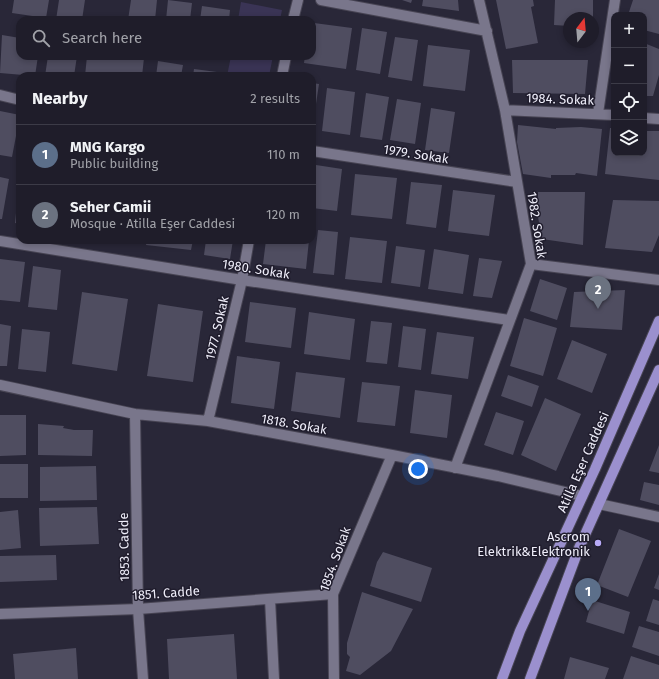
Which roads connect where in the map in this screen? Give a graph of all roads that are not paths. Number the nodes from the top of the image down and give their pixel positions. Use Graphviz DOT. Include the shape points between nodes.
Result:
graph roads {
  1 [pos="298,0"];
  2 [pos="321,0"];
  3 [pos="479,0"];
  4 [pos="615,0"];
  5 [pos="294,16"];
  6 [pos="487,31"];
  7 [pos="285,60"];
  8 [pos="283,72"];
  9 [pos="0,95"];
  10 [pos="16,99"];
  11 [pos="505,110"];
  12 [pos="598,113"];
  13 [pos="611,115"];
  14 [pos="647,118"];
  15 [pos="659,119"];
  16 [pos="316,152"];
  17 [pos="517,182"];
  18 [pos="0,241"];
  19 [pos="16,244"];
  20 [pos="19,244"];
  21 [pos="248,244"];
  22 [pos="531,264"];
  23 [pos="242,280"];
  24 [pos="659,280"];
  25 [pos="509,320"];
  26 [pos="659,321"];
  27 [pos="659,370"];
  28 [pos="0,385"];
  29 [pos="135,414"];
  30 [pos="208,421"];
  31 [pos="392,455"];
  32 [pos="455,468"];
  33 [pos="582,496"];
  34 [pos="599,504"];
  35 [pos="659,517"];
  36 [pos="333,594"];
  37 [pos="270,599"];
  38 [pos="138,609"];
  39 [pos="0,614"];
  40 [pos="143,679"];
  41 [pos="274,679"];
  42 [pos="334,679"];
  43 [pos="502,679"];
  44 [pos="530,679"];
  1 -- 5 [label="street"];
  2 -- 6 [label="street"];
  3 -- 6 [label="street, 1982. Sokak"];
  4 -- 12 [label="street"];
  6 -- 11 [label="street, 1982. Sokak"];
  7 -- 8 [label="street"];
  9 -- 10 [label="street"];
  11 -- 12 [label="street, 1984. Sokak"];
  11 -- 17 [label="street, 1982. Sokak"];
  12 -- 13 [label="street, 1984. Sokak"];
  14 -- 15 [label="street"];
  16 -- 17 [label="street, 1979. Sokak"];
  17 -- 22 [label="street, 1982. Sokak"];
  18 -- 19 [label="street, 1980. Sokak"];
  20 -- 23 [label="street, 1980. Sokak"];
  21 -- 23 [label="street, 1977. Sokak"];
  22 -- 24 [label="street"];
  22 -- 25 [label="street, 1982. Sokak"];
  23 -- 25 [label="street, 1980. Sokak"];
  23 -- 30 [label="street, 1977. Sokak"];
  25 -- 32 [label="street, 1982. Sokak"];
  26 -- 33 [label="main road, Atilla Eşer Caddesi"];
  27 -- 34 [label="main road"];
  28 -- 29 [label="street, 1818. Sokak"];
  29 -- 30 [label="street, 1818. Sokak"];
  29 -- 38 [label="street, 1853. Cadde"];
  30 -- 31 [label="street, 1818. Sokak"];
  31 -- 32 [label="street, 1818. Sokak"];
  31 -- 36 [label="street, 1854. Sokak"];
  32 -- 33 [label="street, 1818. Sokak"];
  33 -- 43 [label="main road, Atilla Eşer Caddesi" via="520,631"];
  34 -- 35 [label="street"];
  34 -- 44 [label="main road" via="579,548"];
  36 -- 37 [label="street, 1851. Cadde"];
  36 -- 42 [label="street, 1854. Sokak"];
  37 -- 38 [label="street, 1851. Cadde"];
  37 -- 41 [label="street"];
  38 -- 39 [label="street, 1851. Cadde"];
  38 -- 40 [label="street, 1853. Cadde"];
}
